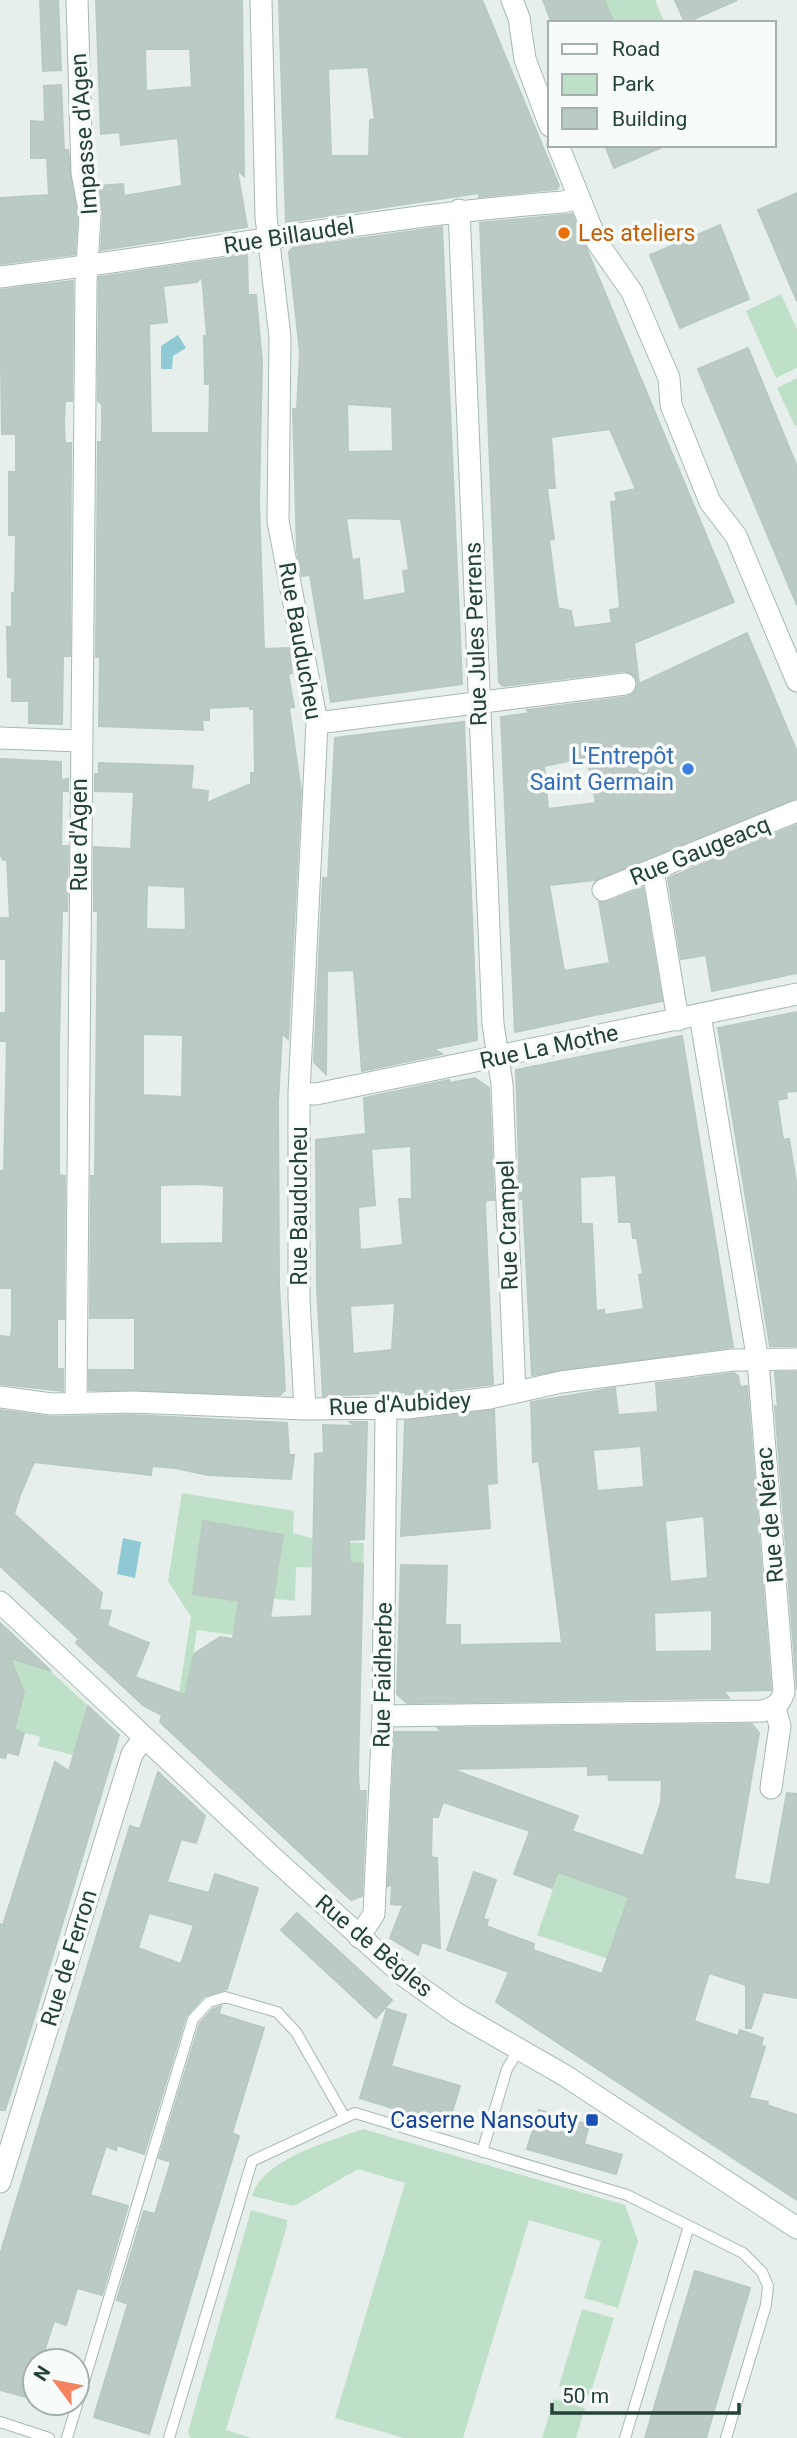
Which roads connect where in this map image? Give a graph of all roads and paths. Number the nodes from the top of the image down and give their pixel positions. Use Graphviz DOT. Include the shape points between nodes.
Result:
graph roads {
  1 [pos="77,0"];
  2 [pos="261,0"];
  3 [pos="512,0"];
  4 [pos="548,121"];
  5 [pos="559,147"];
  6 [pos="578,198"];
  7 [pos="459,210"];
  8 [pos="270,239"];
  9 [pos="87,267"];
  10 [pos="0,277"];
  11 [pos="797,681"];
  12 [pos="625,684"];
  13 [pos="479,703"];
  14 [pos="317,723"];
  15 [pos="0,738"];
  16 [pos="79,741"];
  17 [pos="797,811"];
  18 [pos="653,870"];
  19 [pos="603,890"];
  20 [pos="797,994"];
  21 [pos="700,1016"];
  22 [pos="678,1020"];
  23 [pos="498,1057"];
  24 [pos="299,1093"];
  25 [pos="797,1359"];
  26 [pos="758,1361"];
  27 [pos="515,1392"];
  28 [pos="0,1397"];
  29 [pos="76,1402"];
  30 [pos="386,1408"];
  31 [pos="304,1409"];
  32 [pos="0,1602"];
  33 [pos="775,1708"];
  34 [pos="383,1716"];
  35 [pos="145,1738"];
  36 [pos="771,1788"];
  37 [pos="359,1937"];
  38 [pos="519,2049"];
  39 [pos="345,2118"];
  40 [pos="482,2152"];
  41 [pos="2,2169"];
  42 [pos="688,2225"];
  43 [pos="797,2228"];
  44 [pos="0,2422"];
  45 [pos="49,2438"];
  46 [pos="67,2438"];
  47 [pos="169,2438"];
  48 [pos="625,2438"];
  49 [pos="726,2438"];
  1 -- 9 [label="street, Impasse d'Agen" via="82,173 90,215"];
  2 -- 8 [label="street, Rue Bauducheu"];
  3 -- 4 [label="street" via="525,59"];
  5 -- 6 [label="street"];
  6 -- 7 [label="street, Rue Billaudel"];
  6 -- 11 [label="street" via="597,243 632,292 669,378 671,405 710,502 736,536"];
  7 -- 8 [label="street, Rue Billaudel"];
  7 -- 13 [label="street, Rue Jules Perrens"];
  8 -- 9 [label="street, Rue Billaudel"];
  8 -- 14 [label="street, Rue Bauducheu" via="280,337 278,521"];
  9 -- 10 [label="street, Rue Billaudel"];
  9 -- 16 [label="street, Rue d'Agen"];
  12 -- 13 [label="street"];
  13 -- 14 [label="street"];
  13 -- 23 [label="street, Rue Jules Perrens"];
  14 -- 24 [label="street, Rue Bauducheu"];
  15 -- 16 [label="street"];
  16 -- 29 [label="street, Rue d'Agen"];
  17 -- 18 [label="street, Rue Gaugeacq"];
  18 -- 19 [label="street, Rue Gaugeacq"];
  18 -- 22 [label="street"];
  20 -- 21 [label="street, Rue La Mothe"];
  21 -- 22 [label="street, Rue La Mothe"];
  21 -- 26 [label="street, Rue de Nérac"];
  22 -- 23 [label="street, Rue La Mothe"];
  23 -- 24 [label="street, Rue La Mothe" via="316,1094"];
  23 -- 27 [label="street, Rue Crampel"];
  24 -- 31 [label="street, Rue Bauducheu"];
  25 -- 26 [label="street, Rue d'Aubidey"];
  26 -- 27 [label="street, Rue d'Aubidey" via="733,1360 561,1381"];
  26 -- 33 [label="street, Rue de Nérac" via="784,1692"];
  27 -- 30 [label="street, Rue d'Aubidey"];
  28 -- 29 [label="street, Rue d'Aubidey" via="51,1404"];
  29 -- 31 [label="street, Rue d'Aubidey"];
  30 -- 31 [label="street, Rue d'Aubidey"];
  30 -- 34 [label="street, Rue Faidherbe"];
  32 -- 35 [label="street, Rue de Bègles"];
  33 -- 34 [label="street" via="762,1712"];
  33 -- 36 [label="street, Rue de Nérac" via="780,1726"];
  34 -- 37 [label="street, Rue Faidherbe" via="374,1913"];
  35 -- 37 [label="street, Rue de Bègles"];
  35 -- 41 [label="street, Rue de Ferron" via="132,1754"];
  37 -- 38 [label="street, Rue de Bègles" via="446,2006"];
  38 -- 40 [label="lane" via="507,2069"];
  38 -- 43 [label="street, Rue de Bègles"];
  39 -- 40 [label="lane" via="355,2113"];
  39 -- 46 [label="lane" via="296,2032 277,2012 225,1997 209,2002 193,2019"];
  39 -- 47 [label="lane" via="252,2161"];
  40 -- 42 [label="lane" via="627,2195"];
  42 -- 48 [label="lane"];
  42 -- 49 [label="lane" via="743,2253 762,2272 768,2286"];
  44 -- 45 [label="lane"];
}
